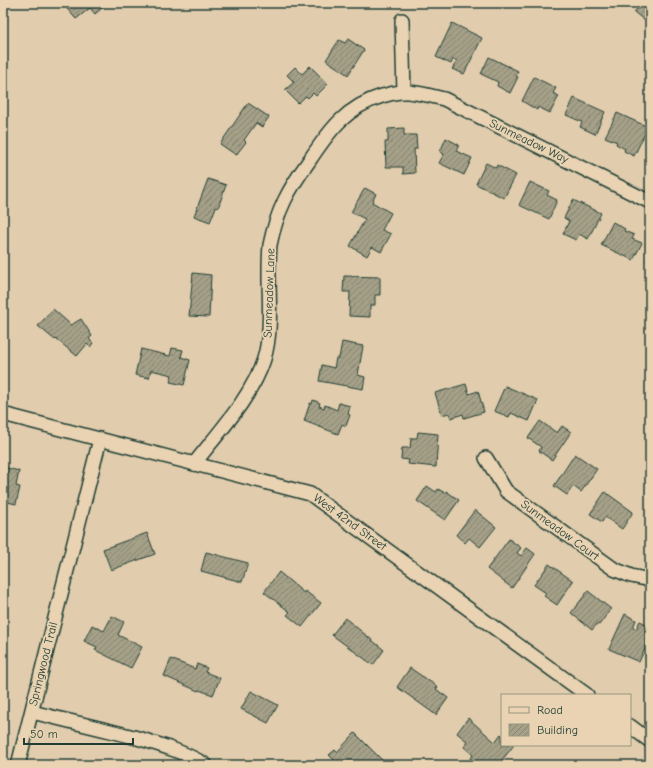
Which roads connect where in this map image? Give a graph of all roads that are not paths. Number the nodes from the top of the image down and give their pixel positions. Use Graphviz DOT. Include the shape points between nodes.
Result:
graph roads {
  1 [pos="402,20"];
  2 [pos="404,92"];
  3 [pos="650,202"];
  4 [pos="3,414"];
  5 [pos="100,439"];
  6 [pos="486,458"];
  7 [pos="194,464"];
  8 [pos="650,580"];
  9 [pos="587,694"];
  10 [pos="32,712"];
  11 [pos="631,727"];
  12 [pos="650,740"];
  13 [pos="18,765"];
  14 [pos="206,765"];
  1 -- 2 [label="street"];
  2 -- 3 [label="street, Sunmeadow Way" via="444,99"];
  2 -- 7 [label="street, Sunmeadow Lane" via="372,99 343,117 325,138 286,195 270,245 270,324 262,365 249,391"];
  4 -- 5 [label="street, West 42nd Street"];
  5 -- 7 [label="street, West 42nd Street"];
  5 -- 10 [label="street, Springwood Trail"];
  6 -- 8 [label="street, Sunmeadow Court" via="506,491 614,569"];
  7 -- 9 [label="street, West 42nd Street" via="310,494"];
  10 -- 13 [label="street"];
  10 -- 14 [label="street, Springwood Trail" via="161,745"];
  11 -- 12 [label="street"];
}
